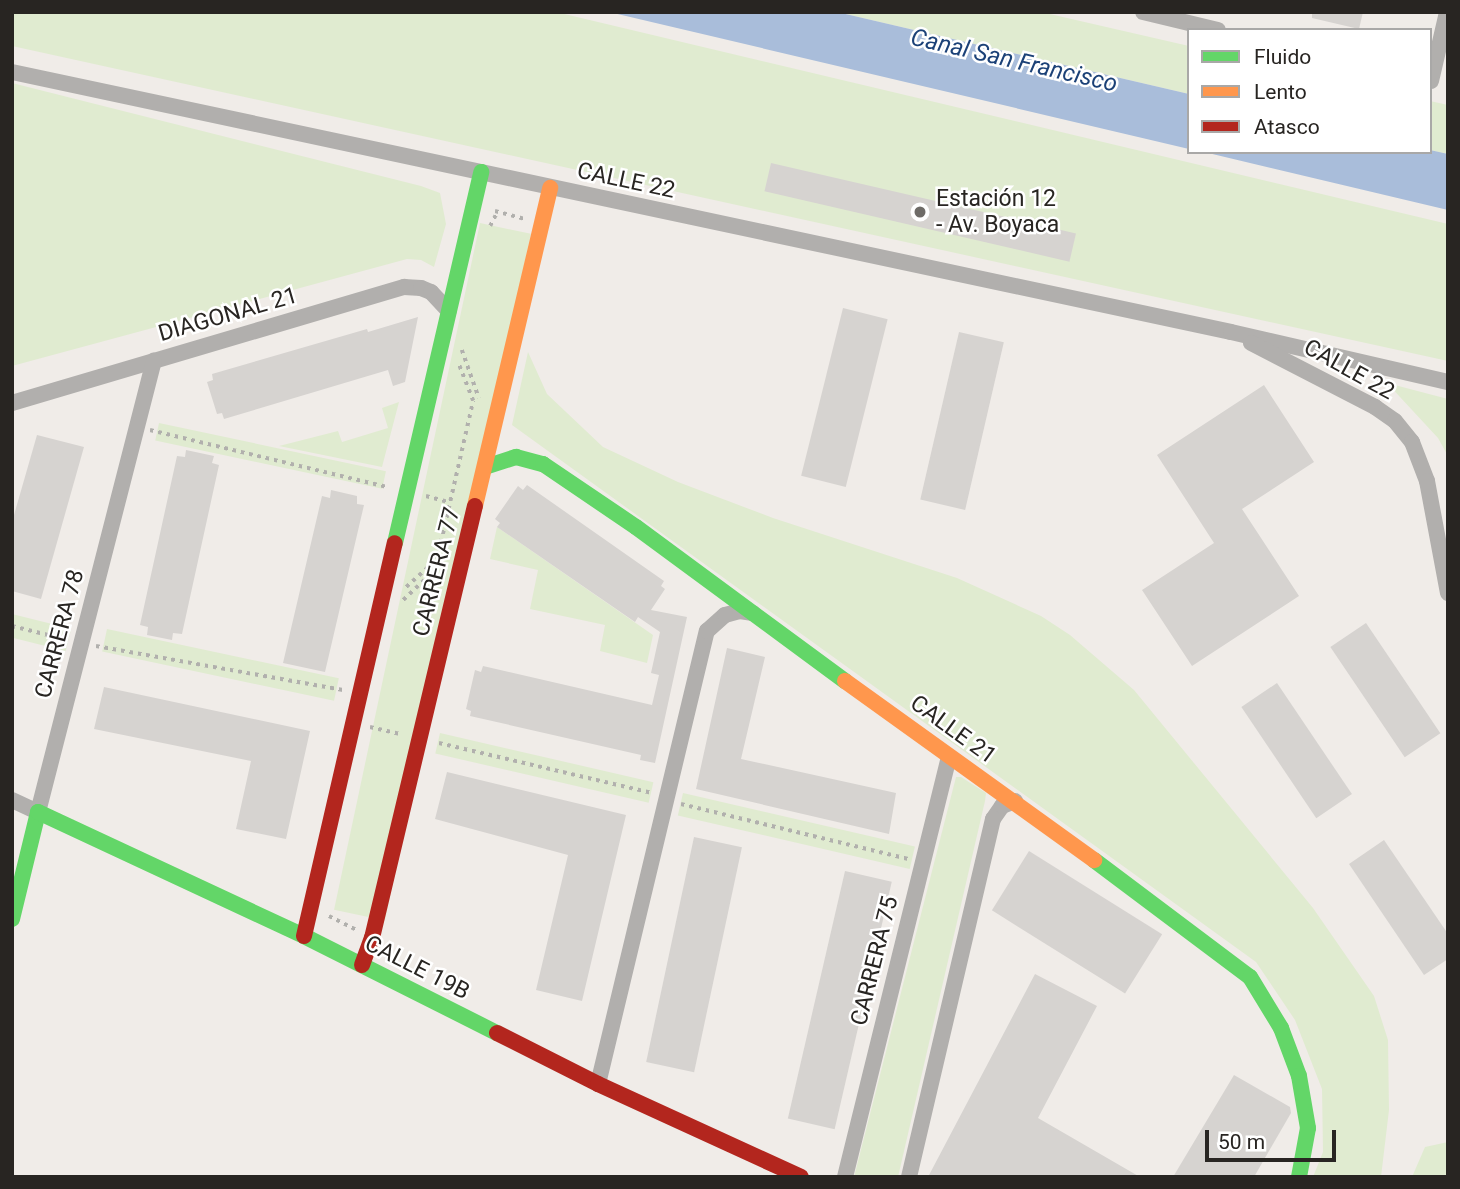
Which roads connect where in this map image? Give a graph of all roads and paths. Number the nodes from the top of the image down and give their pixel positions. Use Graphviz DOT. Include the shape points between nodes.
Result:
graph roads {
  1 [pos="1143,12"];
  2 [pos="1447,12"];
  3 [pos="1184,17"];
  4 [pos="1213,28"];
  5 [pos="12,72"];
  6 [pos="1432,73"];
  7 [pos="481,173"];
  8 [pos="550,188"];
  9 [pos="493,211"];
  10 [pos="530,220"];
  11 [pos="485,224"];
  12 [pos="488,238"];
  13 [pos="449,311"];
  14 [pos="1231,332"];
  15 [pos="464,341"];
  16 [pos="454,353"];
  17 [pos="155,360"];
  18 [pos="1448,382"];
  19 [pos="12,403"];
  20 [pos="481,403"];
  21 [pos="148,429"];
  22 [pos="485,467"];
  23 [pos="407,492"];
  24 [pos="450,502"];
  25 [pos="1448,593"];
  26 [pos="395,607"];
  27 [pos="400,611"];
  28 [pos="756,613"];
  29 [pos="12,626"];
  30 [pos="82,643"];
  31 [pos="343,690"];
  32 [pos="353,723"];
  33 [pos="373,727"];
  34 [pos="420,738"];
  35 [pos="370,740"];
  36 [pos="949,757"];
  37 [pos="654,794"];
  38 [pos="12,800"];
  39 [pos="1016,801"];
  40 [pos="675,803"];
  41 [pos="38,812"];
  42 [pos="916,861"];
  43 [pos="323,912"];
  44 [pos="12,919"];
  45 [pos="365,934"];
  46 [pos="304,936"];
  47 [pos="362,965"];
  48 [pos="598,1084"];
  49 [pos="801,1177"];
  50 [pos="845,1177"];
  51 [pos="909,1177"];
  52 [pos="1298,1177"];
  1 -- 3 [label="street"];
  2 -- 6 [label="street"];
  3 -- 4 [label="street"];
  5 -- 7 [label="street, CALLE 22"];
  7 -- 8 [label="street, CALLE 22"];
  7 -- 13 [label="street, CARRERA 77"];
  8 -- 14 [label="street, CALLE 22"];
  8 -- 22 [label="street, CARRERA 77"];
  9 -- 10 [label="path"];
  9 -- 11 [label="path"];
  9 -- 12 [label="path"];
  13 -- 17 [label="street, DIAGONAL 21" via="431,292 404,287"];
  13 -- 23 [label="street, CARRERA 77"];
  14 -- 18 [label="street, CALLE 22"];
  14 -- 25 [label="street, CALLE 22" via="1395,421 1412,442 1427,481"];
  15 -- 20 [label="path" via="461,354"];
  16 -- 24 [label="path" via="473,401"];
  17 -- 19 [label="street, DIAGONAL 21"];
  17 -- 30 [label="street, CARRERA 78"];
  21 -- 23 [label="path"];
  22 -- 28 [label="street, CALLE 21" via="516,457 543,464"];
  22 -- 34 [label="street, CARRERA 77"];
  23 -- 24 [label="path"];
  23 -- 32 [label="street, CARRERA 77"];
  24 -- 26 [label="path" via="437,559 398,593"];
  24 -- 27 [label="path" via="457,504 443,563 403,598"];
  28 -- 36 [label="street, CALLE 21"];
  28 -- 48 [label="street" via="726,615 707,631"];
  29 -- 30 [label="path"];
  30 -- 31 [label="path"];
  30 -- 41 [label="street, CARRERA 78"];
  32 -- 33 [label="path"];
  32 -- 46 [label="street, CARRERA 77"];
  33 -- 34 [label="path"];
  33 -- 35 [label="path"];
  34 -- 37 [label="path"];
  34 -- 47 [label="street, CARRERA 77"];
  36 -- 39 [label="street, CALLE 21"];
  36 -- 50 [label="street, CARRERA 75"];
  38 -- 41 [label="street, CALLE 19B"];
  39 -- 51 [label="street" via="1002,806 993,819"];
  39 -- 52 [label="street, CALLE 21" via="1250,977 1282,1028 1299,1076 1308,1128"];
  40 -- 42 [label="path"];
  41 -- 44 [label="street, CARRERA 78"];
  41 -- 46 [label="street, CALLE 19B"];
  43 -- 45 [label="path"];
  46 -- 47 [label="street, CALLE 19B"];
  47 -- 48 [label="street, CALLE 19B"];
  48 -- 49 [label="street, CALLE 19B"];
}
